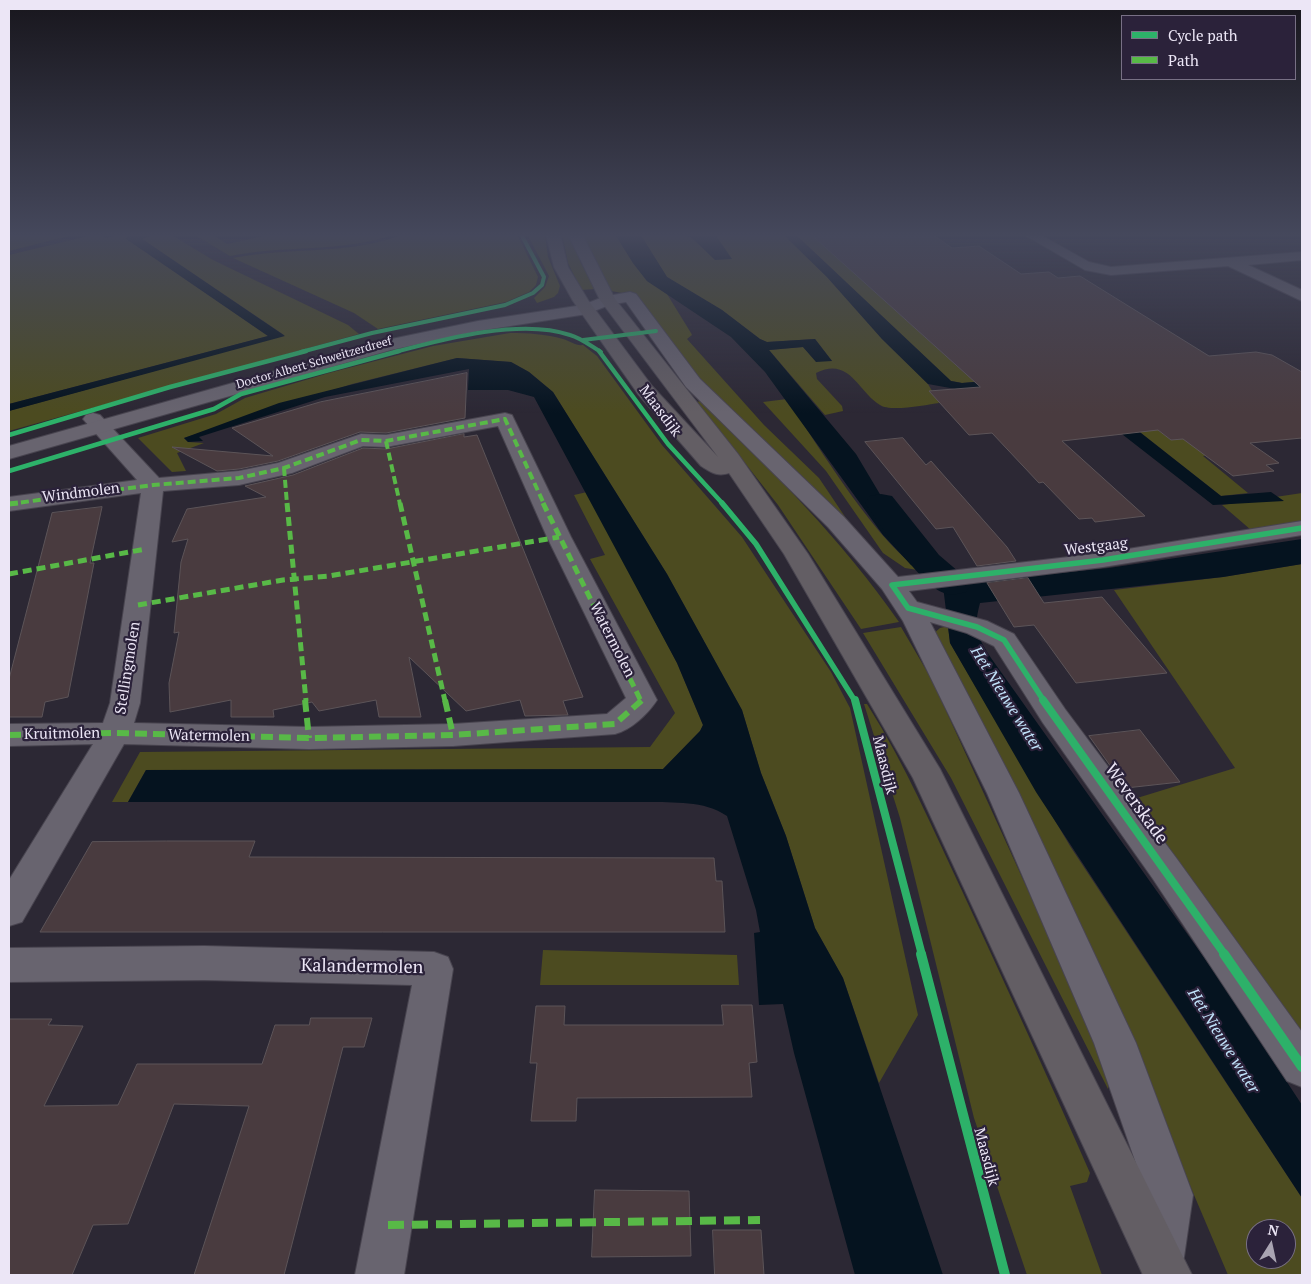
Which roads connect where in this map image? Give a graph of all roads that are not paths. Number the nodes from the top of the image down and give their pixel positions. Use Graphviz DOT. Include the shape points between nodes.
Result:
graph roads {
  1 [pos="577,294"];
  2 [pos="605,294"];
  3 [pos="608,300"];
  4 [pos="584,305"];
  5 [pos="96,423"];
  6 [pos="9,443"];
  7 [pos="9,453"];
  8 [pos="153,485"];
  9 [pos="750,491"];
  10 [pos="9,504"];
  11 [pos="1302,528"];
  12 [pos="892,585"];
  13 [pos="937,619"];
  14 [pos="115,734"];
  15 [pos="9,735"];
  16 [pos="9,911"];
  17 [pos="9,965"];
  18 [pos="1302,1067"];
  19 [pos="1164,1266"];
  20 [pos="380,1275"];
  1 -- 4 [label="main road, Maasdijk"];
  2 -- 3 [label="main road, Maasdijk"];
  3 -- 4 [label="street, Doctor Albert Schweitzerdreef"];
  3 -- 9 [label="main road, Maasdijk" via="730,459"];
  3 -- 12 [label="street, Maasdijk" via="630,297 693,383 836,522"];
  4 -- 5 [label="street, Doctor Albert Schweitzerdreef" via="486,315 378,338"];
  4 -- 9 [label="main road, Maasdijk" via="658,404 710,461"];
  5 -- 6 [label="street, Doctor Albert Schweitzerdreef"];
  5 -- 7 [label="street, Doctor Albert Schweitzerdreef"];
  5 -- 8 [label="street"];
  8 -- 10 [label="street, Windmolen"];
  8 -- 14 [label="street, Stellingmolen" via="126,703"];
  8 -- 14 [label="street, Watermolen" via="239,478 284,468 361,440 386,441 505,420 559,537 642,700 615,724 453,735 309,738"];
  9 -- 19 [label="main road, Maasdijk" via="796,554 929,778"];
  11 -- 12 [label="street, Westgaag" via="1103,560"];
  12 -- 13 [label="street, Maasdijk"];
  13 -- 18 [label="street, Weverskade" via="1004,640"];
  13 -- 19 [label="street, Maasdijk" via="1003,793 1115,1042 1170,1196"];
  14 -- 15 [label="street, Kruitmolen"];
  14 -- 16 [label="street, Stellingmolen"];
  17 -- 20 [label="street, Kalandermolen" via="204,963 434,969"];
}
